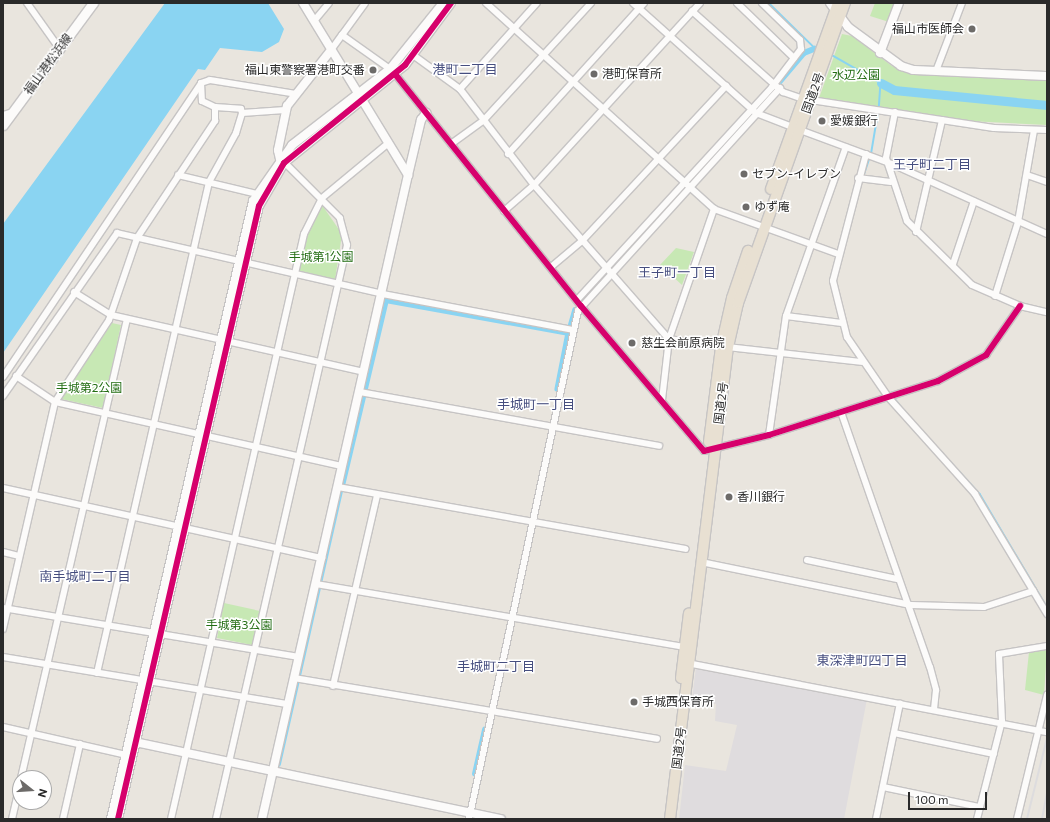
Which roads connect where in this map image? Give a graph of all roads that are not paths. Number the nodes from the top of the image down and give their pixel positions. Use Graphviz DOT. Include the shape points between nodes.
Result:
graph roads {
  1 [pos="27,3"];
  2 [pos="93,3"];
  3 [pos="303,3"];
  4 [pos="329,3"];
  5 [pos="365,3"];
  6 [pos="443,3"];
  7 [pos="451,3"];
  8 [pos="486,3"];
  9 [pos="536,3"];
  10 [pos="591,3"];
  11 [pos="633,3"];
  12 [pos="644,3"];
  13 [pos="700,3"];
  14 [pos="736,3"];
  15 [pos="762,3"];
  16 [pos="845,3"];
  17 [pos="899,3"];
  18 [pos="962,3"];
  19 [pos="639,8"];
  20 [pos="836,9"];
  21 [pos="692,11"];
  22 [pos="314,21"];
  23 [pos="514,27"];
  24 [pos="342,36"];
  25 [pos="670,36"];
  26 [pos="60,48"];
  27 [pos="331,50"];
  28 [pos="544,53"];
  29 [pos="880,53"];
  30 [pos="413,55"];
  31 [pos="794,58"];
  32 [pos="936,71"];
  33 [pos="393,72"];
  34 [pos="1047,76"];
  35 [pos="574,80"];
  36 [pos="200,83"];
  37 [pos="726,86"];
  38 [pos="778,86"];
  39 [pos="460,88"];
  40 [pos="296,94"];
  41 [pos="361,98"];
  42 [pos="807,99"];
  43 [pos="215,107"];
  44 [pos="605,108"];
  45 [pos="285,110"];
  46 [pos="753,111"];
  47 [pos="13,112"];
  48 [pos="894,112"];
  49 [pos="242,113"];
  50 [pos="426,113"];
  51 [pos="3,115"];
  52 [pos="942,120"];
  53 [pos="483,121"];
  54 [pos="3,125"];
  55 [pos="796,128"];
  56 [pos="1034,130"];
  57 [pos="1047,130"];
  58 [pos="450,144"];
  59 [pos="386,145"];
  60 [pos="846,147"];
  61 [pos="508,154"];
  62 [pos="866,154"];
  63 [pos="659,157"];
  64 [pos="282,161"];
  65 [pos="887,162"];
  66 [pos="178,175"];
  67 [pos="408,175"];
  68 [pos="1027,175"];
  69 [pos="858,178"];
  70 [pos="209,182"];
  71 [pos="891,182"];
  72 [pos="930,182"];
  73 [pos="1047,182"];
  74 [pos="687,183"];
  75 [pos="534,185"];
  76 [pos="257,194"];
  77 [pos="322,198"];
  78 [pos="974,201"];
  79 [pos="714,209"];
  80 [pos="504,211"];
  81 [pos="1018,222"];
  82 [pos="762,226"];
  83 [pos="916,232"];
  84 [pos="1047,234"];
  85 [pos="137,238"];
  86 [pos="582,241"];
  87 [pos="811,244"];
  88 [pos="193,250"];
  89 [pos="838,254"];
  90 [pos="241,262"];
  91 [pos="953,264"];
  92 [pos="551,267"];
  93 [pos="608,270"];
  94 [pos="295,274"];
  95 [pos="338,284"];
  96 [pos="74,292"];
  97 [pos="383,294"];
  98 [pos="995,296"];
  99 [pos="579,303"];
  100 [pos="1020,306"];
  101 [pos="1047,312"];
  102 [pos="111,315"];
  103 [pos="786,316"];
  104 [pos="127,319"];
  105 [pos="842,323"];
  106 [pos="175,330"];
  107 [pos="574,330"];
  108 [pos="669,339"];
  109 [pos="223,341"];
  110 [pos="724,347"];
  111 [pos="778,352"];
  112 [pos="277,354"];
  113 [pos="321,362"];
  114 [pos="862,362"];
  115 [pos="364,372"];
  116 [pos="16,376"];
  117 [pos="3,377"];
  118 [pos="360,392"];
  119 [pos="3,396"];
  120 [pos="889,398"];
  121 [pos="662,400"];
  122 [pos="55,402"];
  123 [pos="841,412"];
  124 [pos="105,413"];
  125 [pos="154,423"];
  126 [pos="554,427"];
  127 [pos="202,434"];
  128 [pos="769,435"];
  129 [pos="257,446"];
  130 [pos="659,446"];
  131 [pos="712,451"];
  132 [pos="300,456"];
  133 [pos="342,466"];
  134 [pos="338,487"];
  135 [pos="3,488"];
  136 [pos="34,495"];
  137 [pos="377,495"];
  138 [pos="84,507"];
  139 [pos="133,517"];
  140 [pos="534,521"];
  141 [pos="181,527"];
  142 [pos="234,540"];
  143 [pos="686,549"];
  144 [pos="278,550"];
  145 [pos="3,552"];
  146 [pos="19,556"];
  147 [pos="322,558"];
  148 [pos="807,560"];
  149 [pos="701,562"];
  150 [pos="897,579"];
  151 [pos="316,584"];
  152 [pos="1033,591"];
  153 [pos="354,592"];
  154 [pos="908,605"];
  155 [pos="5,609"];
  156 [pos="1047,614"];
  157 [pos="59,617"];
  158 [pos="513,617"];
  159 [pos="108,626"];
  160 [pos="3,629"];
  161 [pos="157,633"];
  162 [pos="211,642"];
  163 [pos="1047,646"];
  164 [pos="684,647"];
  165 [pos="256,650"];
  166 [pos="299,657"];
  167 [pos="3,658"];
  168 [pos="686,663"];
  169 [pos="48,665"];
  170 [pos="98,673"];
  171 [pos="294,678"];
  172 [pos="145,681"];
  173 [pos="333,686"];
  174 [pos="202,691"];
  175 [pos="1047,695"];
  176 [pos="245,698"];
  177 [pos="900,703"];
  178 [pos="288,704"];
  179 [pos="934,710"];
  180 [pos="492,713"];
  181 [pos="1002,721"];
  182 [pos="3,727"];
  183 [pos="1038,730"];
  184 [pos="1047,732"];
  185 [pos="32,733"];
  186 [pos="894,733"];
  187 [pos="657,739"];
  188 [pos="132,741"];
  189 [pos="80,744"];
  190 [pos="187,753"];
  191 [pos="994,754"];
  192 [pos="126,755"];
  193 [pos="229,763"];
  194 [pos="24,770"];
  195 [pos="272,773"];
  196 [pos="883,787"];
  197 [pos="980,807"];
  198 [pos="470,816"];
  199 [pos="63,819"];
  200 [pos="112,819"];
  201 [pos="118,819"];
  202 [pos="171,819"];
  203 [pos="216,819"];
  204 [pos="262,819"];
  205 [pos="502,819"];
  206 [pos="663,819"];
  207 [pos="670,819"];
  208 [pos="876,819"];
  209 [pos="977,819"];
  210 [pos="1017,819"];
  1 -- 26 [label="street"];
  2 -- 26 [label="main road, 福山港松浜線"];
  3 -- 22 [label="street"];
  4 -- 22 [label="street"];
  5 -- 24 [label="street"];
  6 -- 33 [label="street"];
  7 -- 30 [label="street"];
  8 -- 23 [label="street"];
  9 -- 23 [label="street"];
  10 -- 28 [label="street"];
  11 -- 19 [label="street"];
  12 -- 19 [label="street"];
  13 -- 21 [label="street"];
  14 -- 31 [label="street"];
  15 -- 31 [label="street" via="800,40 801,49"];
  16 -- 20 [label="highway, 国道2号"];
  17 -- 29 [label="street"];
  18 -- 32 [label="street"];
  19 -- 25 [label="street"];
  19 -- 35 [label="street"];
  20 -- 29 [label="street"];
  20 -- 42 [label="highway, 国道2号" via="828,42"];
  21 -- 25 [label="street"];
  21 -- 38 [label="street"];
  22 -- 27 [label="street"];
  23 -- 28 [label="street"];
  23 -- 39 [label="street"];
  24 -- 27 [label="street"];
  24 -- 33 [label="street"];
  25 -- 37 [label="street"];
  25 -- 44 [label="street"];
  26 -- 47 [label="main road, 福山港松浜線"];
  27 -- 40 [label="street"];
  27 -- 41 [label="street"];
  28 -- 35 [label="street"];
  28 -- 53 [label="street"];
  29 -- 32 [label="street" via="901,66"];
  30 -- 33 [label="street"];
  30 -- 39 [label="street"];
  31 -- 38 [label="street"];
  32 -- 34 [label="street"];
  33 -- 41 [label="street"];
  33 -- 50 [label="street"];
  35 -- 44 [label="street"];
  35 -- 61 [label="street"];
  36 -- 40 [label="street" via="210,80"];
  36 -- 43 [label="street" via="202,101"];
  36 -- 117 [label="street"];
  37 -- 46 [label="street"];
  37 -- 63 [label="street"];
  38 -- 42 [label="street"];
  38 -- 46 [label="street"];
  39 -- 53 [label="street"];
  40 -- 45 [label="street"];
  41 -- 59 [label="street"];
  41 -- 64 [label="street"];
  42 -- 48 [label="street"];
  42 -- 55 [label="highway, 国道2号"];
  43 -- 49 [label="street" via="241,109"];
  43 -- 66 [label="street" via="215,121"];
  44 -- 63 [label="street"];
  44 -- 75 [label="street"];
  45 -- 49 [label="street"];
  45 -- 64 [label="street"];
  46 -- 55 [label="street"];
  46 -- 74 [label="street"];
  47 -- 51 [label="street"];
  47 -- 54 [label="main road, 福山港松浜線"];
  48 -- 52 [label="street"];
  48 -- 65 [label="street"];
  49 -- 70 [label="street" via="236,133"];
  50 -- 58 [label="street"];
  50 -- 67 [label="street" via="421,120"];
  52 -- 56 [label="street"];
  52 -- 72 [label="street"];
  53 -- 58 [label="street"];
  53 -- 61 [label="street"];
  55 -- 60 [label="street"];
  55 -- 82 [label="highway, 国道2号"];
  56 -- 57 [label="street"];
  56 -- 68 [label="street"];
  58 -- 80 [label="street"];
  59 -- 67 [label="street"];
  59 -- 77 [label="street"];
  60 -- 62 [label="street"];
  60 -- 87 [label="street"];
  61 -- 75 [label="street"];
  62 -- 65 [label="street"];
  62 -- 69 [label="street"];
  63 -- 74 [label="street"];
  63 -- 86 [label="street"];
  64 -- 76 [label="street"];
  64 -- 77 [label="street"];
  64 -- 90 [label="street" via="259,206"];
  65 -- 71 [label="street"];
  65 -- 72 [label="street"];
  66 -- 70 [label="street"];
  66 -- 85 [label="street"];
  67 -- 97 [label="street"];
  68 -- 73 [label="street"];
  68 -- 81 [label="street"];
  69 -- 71 [label="street"];
  69 -- 89 [label="street"];
  70 -- 76 [label="street"];
  70 -- 88 [label="street"];
  71 -- 83 [label="street" via="900,208"];
  72 -- 78 [label="street"];
  72 -- 83 [label="street"];
  74 -- 79 [label="street"];
  74 -- 93 [label="street"];
  75 -- 80 [label="street"];
  75 -- 86 [label="street"];
  76 -- 90 [label="street"];
  77 -- 94 [label="street" via="304,234"];
  77 -- 95 [label="street" via="340,218 346,238"];
  78 -- 81 [label="street"];
  78 -- 91 [label="street"];
  79 -- 82 [label="street"];
  79 -- 108 [label="street"];
  80 -- 92 [label="street"];
  81 -- 84 [label="street"];
  81 -- 98 [label="street"];
  82 -- 87 [label="street"];
  82 -- 110 [label="highway, 国道2号" via="732,298"];
  83 -- 91 [label="street"];
  85 -- 88 [label="street"];
  85 -- 96 [label="street" via="114,234"];
  85 -- 102 [label="street"];
  86 -- 92 [label="street"];
  86 -- 93 [label="street"];
  87 -- 89 [label="street"];
  87 -- 103 [label="street"];
  88 -- 90 [label="street"];
  88 -- 106 [label="street"];
  89 -- 105 [label="street" via="833,281"];
  90 -- 94 [label="street"];
  90 -- 109 [label="street"];
  91 -- 98 [label="street" via="972,285"];
  92 -- 99 [label="street"];
  93 -- 99 [label="street"];
  93 -- 108 [label="street"];
  94 -- 95 [label="street"];
  94 -- 112 [label="street"];
  95 -- 97 [label="street"];
  95 -- 113 [label="street"];
  96 -- 102 [label="street"];
  96 -- 116 [label="street"];
  97 -- 107 [label="street"];
  97 -- 115 [label="street"];
  98 -- 100 [label="street"];
  99 -- 107 [label="street"];
  99 -- 121 [label="street"];
  100 -- 101 [label="street"];
  100 -- 120 [label="street" via="986,355 938,381"];
  102 -- 104 [label="street"];
  102 -- 122 [label="street"];
  103 -- 105 [label="street"];
  103 -- 111 [label="street"];
  104 -- 106 [label="street"];
  104 -- 124 [label="street"];
  105 -- 114 [label="street"];
  106 -- 109 [label="street"];
  106 -- 125 [label="street"];
  107 -- 126 [label="street"];
  108 -- 110 [label="street"];
  108 -- 121 [label="street"];
  109 -- 112 [label="street"];
  109 -- 127 [label="street"];
  110 -- 111 [label="street"];
  110 -- 131 [label="highway, 国道2号"];
  111 -- 114 [label="street"];
  111 -- 128 [label="street"];
  112 -- 113 [label="street"];
  112 -- 129 [label="street"];
  113 -- 115 [label="street"];
  113 -- 132 [label="street"];
  114 -- 120 [label="street"];
  115 -- 118 [label="street"];
  116 -- 119 [label="street"];
  116 -- 122 [label="street"];
  118 -- 126 [label="street"];
  118 -- 133 [label="street"];
  120 -- 123 [label="street"];
  120 -- 152 [label="street" via="975,494"];
  121 -- 131 [label="street" via="698,447"];
  122 -- 124 [label="street"];
  122 -- 136 [label="street"];
  123 -- 128 [label="street"];
  123 -- 150 [label="street"];
  124 -- 125 [label="street"];
  124 -- 138 [label="street"];
  125 -- 127 [label="street"];
  125 -- 139 [label="street"];
  126 -- 130 [label="street"];
  126 -- 140 [label="street"];
  127 -- 129 [label="street"];
  127 -- 141 [label="street"];
  128 -- 131 [label="street"];
  129 -- 132 [label="street"];
  129 -- 142 [label="street"];
  131 -- 149 [label="highway, 国道2号"];
  131 -- 164 [label="highway, 国道2号"];
  132 -- 133 [label="street"];
  132 -- 144 [label="street"];
  133 -- 134 [label="street"];
  134 -- 137 [label="street"];
  134 -- 147 [label="street"];
  135 -- 136 [label="street"];
  136 -- 138 [label="street"];
  136 -- 146 [label="street"];
  137 -- 140 [label="street"];
  137 -- 153 [label="street"];
  138 -- 139 [label="street"];
  138 -- 157 [label="street"];
  139 -- 141 [label="street"];
  139 -- 159 [label="street"];
  140 -- 143 [label="street"];
  140 -- 158 [label="street"];
  141 -- 142 [label="street"];
  141 -- 161 [label="street"];
  142 -- 144 [label="street"];
  142 -- 162 [label="street"];
  144 -- 147 [label="street"];
  144 -- 165 [label="street"];
  145 -- 146 [label="street"];
  146 -- 155 [label="street"];
  147 -- 151 [label="street"];
  148 -- 150 [label="street"];
  149 -- 154 [label="street"];
  149 -- 168 [label="highway, 国道2号"];
  150 -- 154 [label="street"];
  151 -- 153 [label="street"];
  151 -- 166 [label="street"];
  152 -- 154 [label="street" via="984,607"];
  152 -- 156 [label="street"];
  153 -- 158 [label="street"];
  153 -- 173 [label="street"];
  154 -- 179 [label="street" via="936,690"];
  155 -- 157 [label="street"];
  155 -- 160 [label="street"];
  157 -- 159 [label="street"];
  157 -- 169 [label="street"];
  158 -- 164 [label="street"];
  158 -- 180 [label="street"];
  159 -- 161 [label="street"];
  159 -- 170 [label="street"];
  161 -- 162 [label="street"];
  161 -- 172 [label="street"];
  162 -- 165 [label="street"];
  162 -- 174 [label="street"];
  163 -- 181 [label="street" via="999,654"];
  164 -- 168 [label="highway, 国道2号"];
  165 -- 166 [label="street"];
  165 -- 176 [label="street"];
  166 -- 171 [label="street"];
  167 -- 169 [label="street"];
  168 -- 177 [label="street"];
  168 -- 206 [label="highway, 国道2号"];
  168 -- 207 [label="highway, 国道2号"];
  169 -- 170 [label="street"];
  169 -- 185 [label="street"];
  170 -- 172 [label="street"];
  171 -- 173 [label="street"];
  171 -- 178 [label="street"];
  172 -- 174 [label="street"];
  172 -- 188 [label="street"];
  173 -- 180 [label="street"];
  174 -- 176 [label="street"];
  174 -- 190 [label="street"];
  175 -- 183 [label="street"];
  176 -- 178 [label="street"];
  176 -- 193 [label="street"];
  177 -- 179 [label="street"];
  177 -- 186 [label="street"];
  178 -- 195 [label="street"];
  179 -- 181 [label="street"];
  180 -- 187 [label="street"];
  180 -- 198 [label="street"];
  181 -- 183 [label="street"];
  181 -- 191 [label="street"];
  182 -- 185 [label="street"];
  183 -- 184 [label="street"];
  183 -- 210 [label="street"];
  185 -- 189 [label="street"];
  185 -- 194 [label="street"];
  186 -- 191 [label="street"];
  186 -- 196 [label="street"];
  188 -- 190 [label="street"];
  188 -- 192 [label="street"];
  188 -- 201 [label="street"];
  189 -- 192 [label="street"];
  189 -- 199 [label="street"];
  190 -- 193 [label="street"];
  190 -- 202 [label="street"];
  191 -- 197 [label="street"];
  192 -- 200 [label="street"];
  193 -- 195 [label="street"];
  193 -- 203 [label="street"];
  195 -- 198 [label="street"];
  195 -- 204 [label="street"];
  196 -- 197 [label="street"];
  196 -- 208 [label="street"];
  197 -- 209 [label="street"];
  198 -- 205 [label="street"];
}
